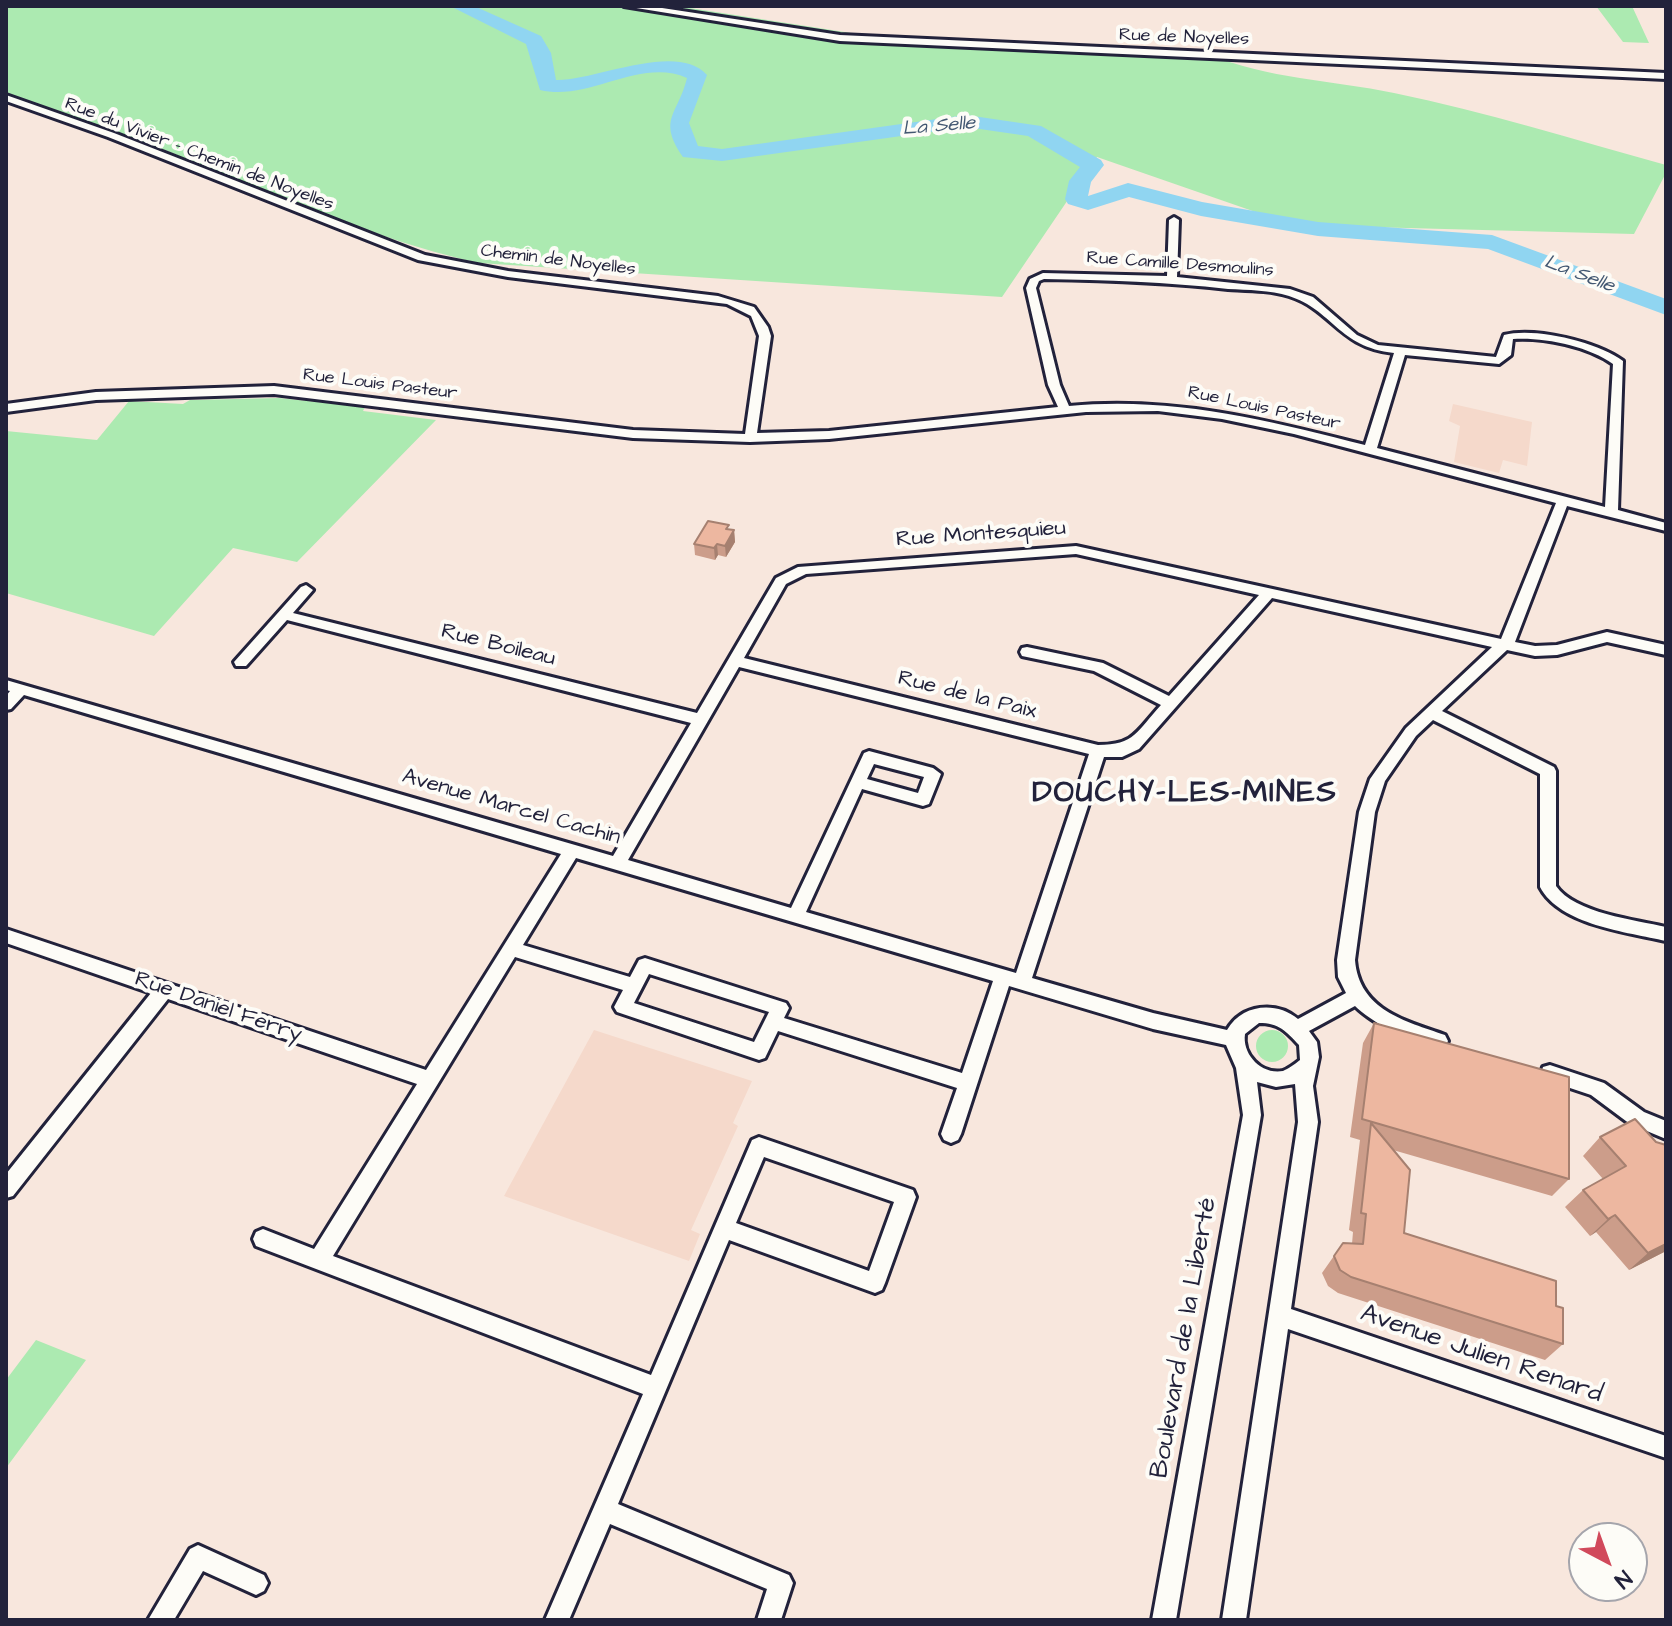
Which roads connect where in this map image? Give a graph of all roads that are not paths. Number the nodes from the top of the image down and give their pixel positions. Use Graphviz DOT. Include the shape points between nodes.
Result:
graph roads {
  1 [pos="629,6"];
  2 [pos="1666,76"];
  3 [pos="6,98"];
  4 [pos="1174,220"];
  5 [pos="379,243"];
  6 [pos="1172,280"];
  7 [pos="1400,353"];
  8 [pos="6,408"];
  9 [pos="1065,410"];
  10 [pos="750,438"];
  11 [pos="1370,450"];
  12 [pos="1562,503"];
  13 [pos="1611,513"];
  14 [pos="1666,527"];
  15 [pos="306,590"];
  16 [pos="1269,593"];
  17 [pos="284,615"];
  18 [pos="1505,645"];
  19 [pos="1666,650"];
  20 [pos="1027,652"];
  21 [pos="735,661"];
  22 [pos="241,662"];
  23 [pos="14,687"];
  24 [pos="1171,704"];
  25 [pos="6,705"];
  26 [pos="1431,712"];
  27 [pos="701,720"];
  28 [pos="1098,751"];
  29 [pos="857,782"];
  30 [pos="571,852"];
  31 [pos="617,864"];
  32 [pos="795,918"];
  33 [pos="1666,934"];
  34 [pos="6,936"];
  35 [pos="511,949"];
  36 [pos="1003,977"];
  37 [pos="1022,983"];
  38 [pos="634,986"];
  39 [pos="164,990"];
  40 [pos="1357,996"];
  41 [pos="773,1022"];
  42 [pos="1298,1028"];
  43 [pos="1234,1039"];
  44 [pos="1451,1045"];
  45 [pos="1245,1065"];
  46 [pos="1307,1066"];
  47 [pos="1538,1070"];
  48 [pos="430,1080"];
  49 [pos="968,1083"];
  50 [pos="1666,1130"];
  51 [pos="951,1134"];
  52 [pos="6,1189"];
  53 [pos="724,1228"];
  54 [pos="263,1239"];
  55 [pos="319,1260"];
  56 [pos="1279,1316"];
  57 [pos="656,1388"];
  58 [pos="1666,1447"];
  59 [pos="604,1510"];
  60 [pos="256,1583"];
  61 [pos="160,1620"];
  62 [pos="557,1620"];
  63 [pos="769,1620"];
  64 [pos="1164,1620"];
  65 [pos="1234,1620"];
  1 -- 2 [label="street, Rue de Noyelles" via="853,39"];
  3 -- 5 [label="street, Rue du Vivier - Chemin de Noyelles"];
  4 -- 6 [label="street"];
  5 -- 10 [label="street, Chemin de Noyelles" via="470,268 736,303 760,316 765,336"];
  6 -- 7 [label="street, Rue Camille Desmoulins" via="1299,294 1357,341"];
  6 -- 9 [label="street, Rue Camille Desmoulins" via="1054,275 1035,279 1031,288"];
  7 -- 11 [label="street"];
  7 -- 13 [label="street, Rue Camille Desmoulins" via="1499,361 1513,333 1600,351 1619,363"];
  8 -- 10 [label="street, Rue Louis Pasteur" via="96,396 274,390 633,434"];
  9 -- 10 [label="street, Rue Louis Pasteur" via="829,435"];
  9 -- 11 [label="street, Rue Louis Pasteur" via="1184,410"];
  11 -- 12 [label="street, Rue Louis Pasteur"];
  12 -- 13 [label="street, Rue Louis Pasteur"];
  12 -- 18 [label="street"];
  13 -- 14 [label="street, Rue Louis Pasteur"];
  15 -- 17 [label="street"];
  16 -- 18 [label="street, Rue Montesquieu"];
  16 -- 21 [label="street, Rue Montesquieu" via="1068,550 810,568 781,581"];
  16 -- 24 [label="street, Rue de la Paix"];
  17 -- 22 [label="street"];
  17 -- 27 [label="street, Rue Boileau"];
  18 -- 19 [label="street, Rue Montesquieu" via="1549,652 1607,637"];
  18 -- 26 [label="street"];
  20 -- 24 [label="street" via="1098,667"];
  21 -- 27 [label="street, Rue Montesquieu"];
  21 -- 28 [label="street, Rue de la Paix"];
  23 -- 25 [label="street"];
  23 -- 30 [label="street, Avenue Marcel Cachin"];
  24 -- 28 [label="street, Rue de la Paix" via="1128,749"];
  26 -- 33 [label="street" via="1548,771 1548,887 1554,899 1569,908"];
  26 -- 40 [label="street" via="1395,750 1369,802 1345,972"];
  27 -- 31 [label="street, Rue Montesquieu"];
  28 -- 37 [label="street"];
  29 -- 32 [label="street"];
  30 -- 31 [label="street, Avenue Marcel Cachin"];
  30 -- 35 [label="street"];
  31 -- 32 [label="street, Avenue Marcel Cachin"];
  32 -- 36 [label="street, Avenue Marcel Cachin"];
  34 -- 39 [label="street, Rue Daniel Ferry"];
  35 -- 38 [label="street"];
  35 -- 48 [label="street"];
  36 -- 37 [label="street, Avenue Marcel Cachin"];
  36 -- 49 [label="street"];
  37 -- 43 [label="street, Avenue Marcel Cachin" via="1190,1032"];
  38 -- 41 [label="street" via="645,965 780,1008"];
  38 -- 41 [label="street" via="623,1007 759,1052"];
  39 -- 48 [label="street, Rue Daniel Ferry"];
  39 -- 52 [label="street"];
  40 -- 42 [label="street"];
  40 -- 44 [label="street" via="1395,1025"];
  41 -- 49 [label="street"];
  42 -- 43 [label="street" via="1278,1017 1255,1015 1242,1022"];
  42 -- 46 [label="street" via="1309,1047"];
  43 -- 45 [label="street"];
  45 -- 46 [label="street" via="1276,1080 1292,1078"];
  45 -- 64 [label="street, Boulevard de la Liberté" via="1252,1115"];
  46 -- 56 [label="street" via="1308,1122"];
  47 -- 50 [label="street" via="1586,1084 1637,1118"];
  48 -- 55 [label="street"];
  49 -- 51 [label="street"];
  53 -- 53 [label="street" via="875,1283 906,1197 759,1146"];
  53 -- 57 [label="street"];
  54 -- 55 [label="street"];
  55 -- 57 [label="street"];
  56 -- 58 [label="street, Avenue Julien Renard"];
  56 -- 65 [label="street"];
  57 -- 59 [label="street"];
  59 -- 62 [label="street"];
  59 -- 63 [label="street" via="781,1583"];
  60 -- 61 [label="street" via="198,1557"];
}
